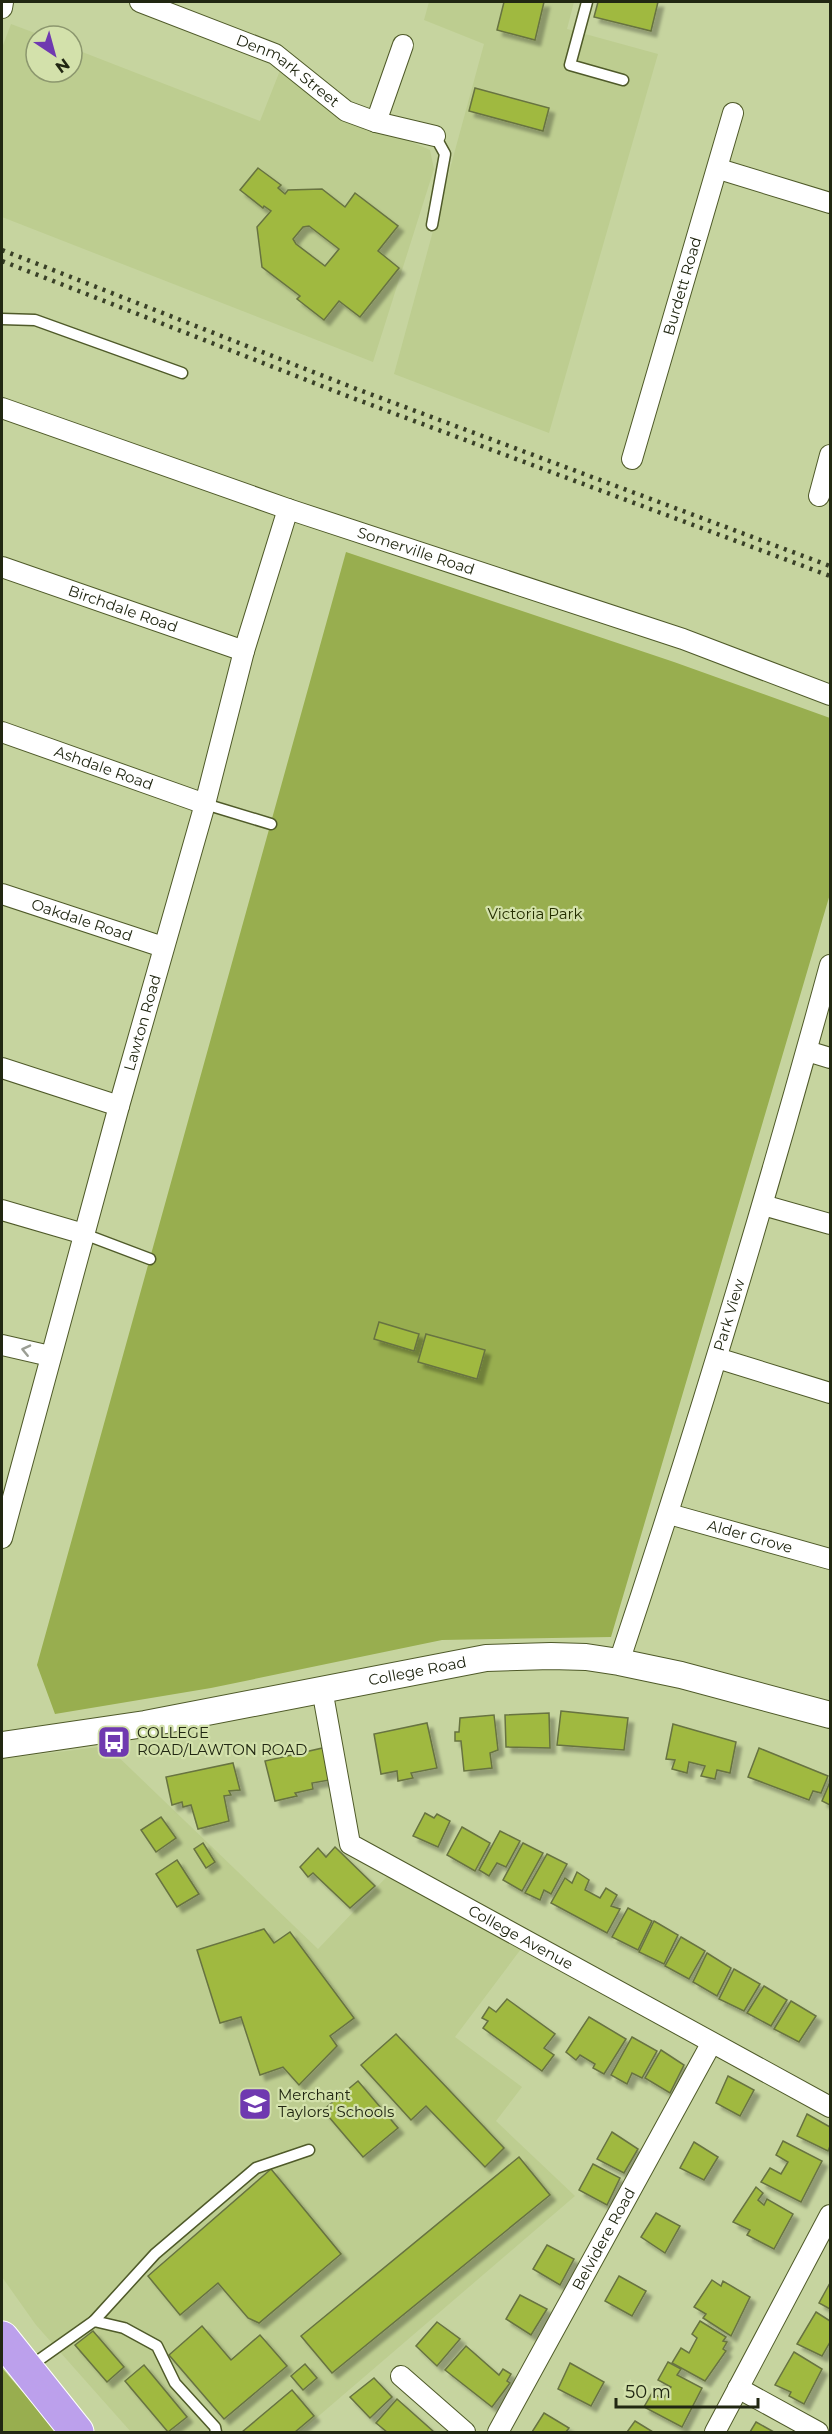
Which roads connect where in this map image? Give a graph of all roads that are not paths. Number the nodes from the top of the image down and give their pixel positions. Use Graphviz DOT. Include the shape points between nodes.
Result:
graph roads {
  1 [pos="3,2"];
  2 [pos="141,2"];
  3 [pos="587,2"];
  4 [pos="2,8"];
  5 [pos="403,45"];
  6 [pos="623,80"];
  7 [pos="733,113"];
  8 [pos="376,122"];
  9 [pos="435,136"];
  10 [pos="719,169"];
  11 [pos="831,203"];
  12 [pos="432,225"];
  13 [pos="2,319"];
  14 [pos="182,373"];
  15 [pos="2,408"];
  16 [pos="831,455"];
  17 [pos="632,459"];
  18 [pos="819,496"];
  19 [pos="288,509"];
  20 [pos="2,567"];
  21 [pos="243,651"];
  22 [pos="831,695"];
  23 [pos="2,732"];
  24 [pos="205,804"];
  25 [pos="271,824"];
  26 [pos="2,894"];
  27 [pos="163,947"];
  28 [pos="831,965"];
  29 [pos="807,1051"];
  30 [pos="831,1058"];
  31 [pos="2,1068"];
  32 [pos="119,1106"];
  33 [pos="763,1205"];
  34 [pos="2,1210"];
  35 [pos="831,1224"];
  36 [pos="84,1234"];
  37 [pos="150,1259"];
  38 [pos="2,1345"];
  39 [pos="50,1356"];
  40 [pos="717,1358"];
  41 [pos="831,1393"];
  42 [pos="669,1514"];
  43 [pos="2,1538"];
  44 [pos="831,1559"];
  45 [pos="619,1662"];
  46 [pos="322,1689"];
  47 [pos="831,1715"];
  48 [pos="2,1745"];
  49 [pos="711,2044"];
  50 [pos="831,2107"];
  51 [pos="309,2150"];
  52 [pos="831,2215"];
  53 [pos="824,2245"];
  54 [pos="94,2321"];
  55 [pos="2,2338"];
  56 [pos="27,2369"];
  57 [pos="401,2376"];
  58 [pos="738,2388"];
  59 [pos="77,2433"];
  60 [pos="216,2433"];
  61 [pos="465,2433"];
  62 [pos="498,2433"];
  63 [pos="715,2433"];
  64 [pos="818,2433"];
  1 -- 4 [label="street"];
  2 -- 8 [label="street, Denmark Street" via="275,54 346,111"];
  3 -- 6 [label="lane" via="570,65"];
  5 -- 8 [label="street"];
  7 -- 10 [label="street, Burdett Road"];
  8 -- 9 [label="street, Denmark Street"];
  9 -- 12 [label="lane" via="445,154"];
  10 -- 11 [label="street"];
  10 -- 17 [label="street, Burdett Road"];
  13 -- 14 [label="lane" via="36,320"];
  15 -- 19 [label="street, Somerville Road"];
  16 -- 18 [label="street"];
  19 -- 21 [label="street, Lawton Road"];
  19 -- 22 [label="street, Somerville Road" via="683,639"];
  20 -- 21 [label="street, Birchdale Road"];
  21 -- 24 [label="street, Lawton Road"];
  23 -- 24 [label="street, Ashdale Road"];
  24 -- 25 [label="lane"];
  24 -- 27 [label="street, Lawton Road"];
  26 -- 27 [label="street, Oakdale Road"];
  27 -- 32 [label="street, Lawton Road"];
  28 -- 29 [label="street, Park View"];
  29 -- 30 [label="street"];
  29 -- 33 [label="street, Park View"];
  31 -- 32 [label="street"];
  32 -- 36 [label="street, Lawton Road"];
  33 -- 35 [label="street"];
  33 -- 40 [label="street, Park View"];
  34 -- 36 [label="street"];
  36 -- 37 [label="lane"];
  36 -- 39 [label="street, Lawton Road"];
  39 -- 38 [label="street, one-way"];
  39 -- 43 [label="street, Lawton Road"];
  40 -- 41 [label="street"];
  40 -- 42 [label="street, Park View"];
  42 -- 44 [label="street, Alder Grove"];
  42 -- 45 [label="street, Park View"];
  45 -- 46 [label="street, College Road" via="563,1657 486,1658"];
  45 -- 47 [label="street, College Road"];
  46 -- 48 [label="street, College Road" via="145,1724"];
  46 -- 49 [label="street, College Avenue" via="350,1844"];
  49 -- 50 [label="street, College Avenue"];
  49 -- 62 [label="street, Belvidere Road"];
  51 -- 54 [label="lane" via="256,2168 155,2254"];
  52 -- 53 [label="street"];
  53 -- 58 [label="street"];
  54 -- 56 [label="lane"];
  54 -- 60 [label="lane" via="124,2328 157,2346 175,2383 215,2427"];
  55 -- 56 [label="highway"];
  56 -- 59 [label="highway"];
  57 -- 61 [label="street"];
  58 -- 63 [label="street"];
  58 -- 64 [label="street"];
}
